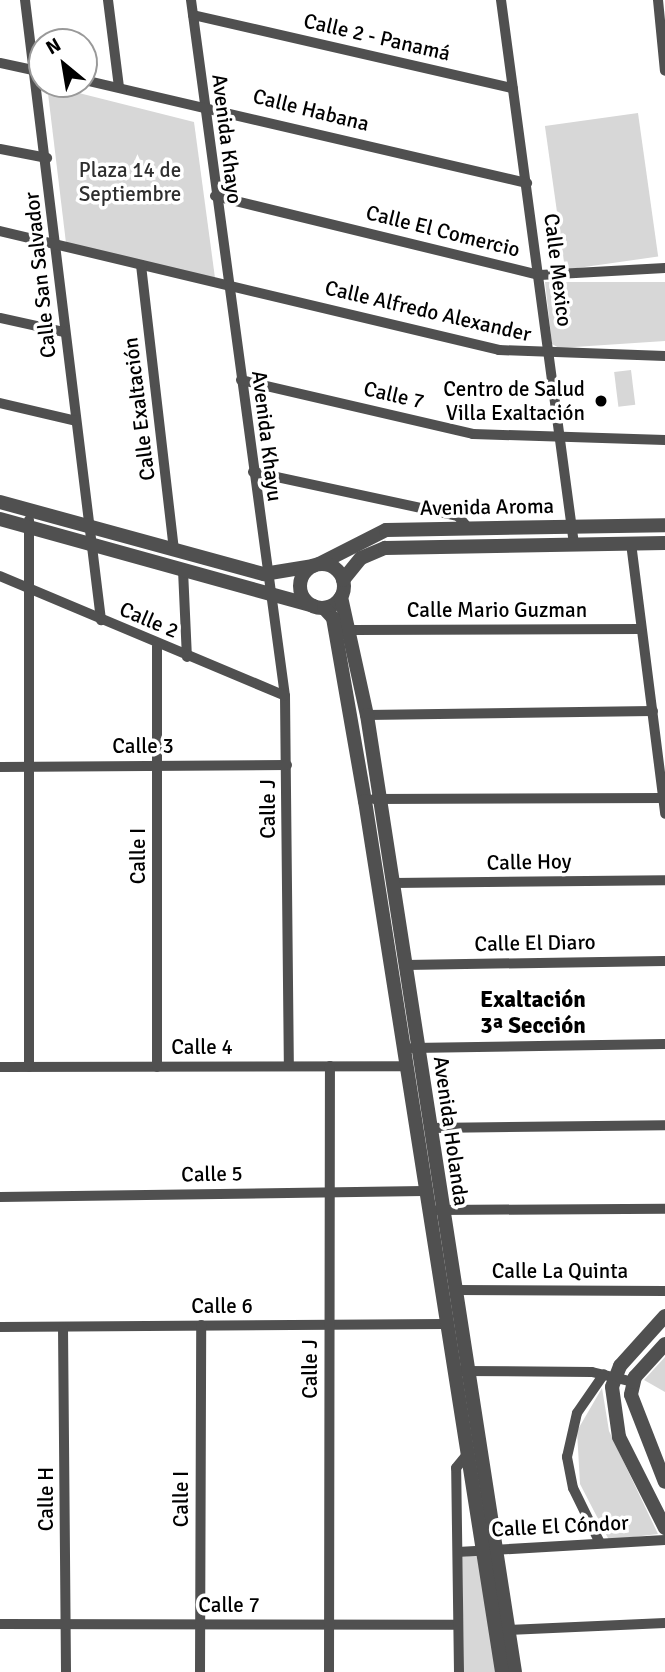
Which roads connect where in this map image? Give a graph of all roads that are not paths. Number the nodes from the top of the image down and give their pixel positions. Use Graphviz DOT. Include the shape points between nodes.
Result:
graph roads {
  1 [pos="25,0"];
  2 [pos="108,0"];
  3 [pos="191,0"];
  4 [pos="500,0"];
  5 [pos="658,0"];
  6 [pos="193,15"];
  7 [pos="662,15"];
  8 [pos="30,28"];
  9 [pos="0,63"];
  10 [pos="28,69"];
  11 [pos="665,71"];
  12 [pos="98,83"];
  13 [pos="119,87"];
  14 [pos="513,88"];
  15 [pos="41,98"];
  16 [pos="203,104"];
  17 [pos="0,149"];
  18 [pos="47,158"];
  19 [pos="527,183"];
  20 [pos="215,196"];
  21 [pos="0,231"];
  22 [pos="56,243"];
  23 [pos="141,265"];
  24 [pos="665,268"];
  25 [pos="540,275"];
  26 [pos="227,284"];
  27 [pos="0,318"];
  28 [pos="64,332"];
  29 [pos="549,356"];
  30 [pos="665,356"];
  31 [pos="242,380"];
  32 [pos="0,403"];
  33 [pos="76,421"];
  34 [pos="561,440"];
  35 [pos="665,440"];
  36 [pos="253,471"];
  37 [pos="0,502"];
  38 [pos="29,510"];
  39 [pos="0,519"];
  40 [pos="665,525"];
  41 [pos="29,527"];
  42 [pos="91,527"];
  43 [pos="573,527"];
  44 [pos="468,528"];
  45 [pos="665,543"];
  46 [pos="574,544"];
  47 [pos="631,544"];
  48 [pos="95,545"];
  49 [pos="174,550"];
  50 [pos="316,565"];
  51 [pos="183,570"];
  52 [pos="264,574"];
  53 [pos="0,576"];
  54 [pos="343,580"];
  55 [pos="27,589"];
  56 [pos="269,594"];
  57 [pos="341,597"];
  58 [pos="318,607"];
  59 [pos="101,620"];
  60 [pos="334,625"];
  61 [pos="352,626"];
  62 [pos="642,629"];
  63 [pos="158,646"];
  64 [pos="187,657"];
  65 [pos="285,696"];
  66 [pos="653,711"];
  67 [pos="367,715"];
  68 [pos="287,765"];
  69 [pos="25,766"];
  70 [pos="158,766"];
  71 [pos="0,767"];
  72 [pos="664,798"];
  73 [pos="372,800"];
  74 [pos="665,814"];
  75 [pos="665,880"];
  76 [pos="393,883"];
  77 [pos="665,961"];
  78 [pos="406,965"];
  79 [pos="665,1044"];
  80 [pos="418,1047"];
  81 [pos="403,1048"];
  82 [pos="289,1066"];
  83 [pos="330,1066"];
  84 [pos="405,1066"];
  85 [pos="0,1067"];
  86 [pos="29,1067"];
  87 [pos="157,1067"];
  88 [pos="665,1125"];
  89 [pos="430,1128"];
  90 [pos="424,1191"];
  91 [pos="330,1192"];
  92 [pos="0,1197"];
  93 [pos="665,1209"];
  94 [pos="435,1211"];
  95 [pos="455,1290"];
  96 [pos="665,1291"];
  97 [pos="665,1316"];
  98 [pos="330,1324"];
  99 [pos="445,1324"];
  100 [pos="201,1325"];
  101 [pos="64,1326"];
  102 [pos="0,1327"];
  103 [pos="665,1344"];
  104 [pos="460,1371"];
  105 [pos="610,1374"];
  106 [pos="633,1382"];
  107 [pos="465,1457"];
  108 [pos="665,1482"];
  109 [pos="665,1528"];
  110 [pos="665,1541"];
  111 [pos="600,1542"];
  112 [pos="488,1549"];
  113 [pos="458,1552"];
  114 [pos="665,1623"];
  115 [pos="0,1624"];
  116 [pos="66,1624"];
  117 [pos="200,1624"];
  118 [pos="329,1624"];
  119 [pos="458,1625"];
  120 [pos="508,1630"];
  121 [pos="66,1672"];
  122 [pos="200,1672"];
  123 [pos="329,1672"];
  124 [pos="459,1672"];
  125 [pos="502,1672"];
  126 [pos="515,1672"];
  1 -- 8 [label="street, Calle San Salvador"];
  2 -- 13 [label="street"];
  3 -- 6 [label="street, Avenida Khayo"];
  4 -- 14 [label="street, Calle Mexico"];
  5 -- 7 [label="street"];
  6 -- 14 [label="street, Calle 2 - Panamá"];
  6 -- 16 [label="street, Avenida Khayo"];
  7 -- 11 [label="street"];
  9 -- 10 [label="street"];
  12 -- 13 [label="street, Calle Habana"];
  13 -- 16 [label="street, Calle Habana"];
  14 -- 19 [label="street, Calle Mexico"];
  15 -- 18 [label="street, Calle San Salvador"];
  16 -- 19 [label="street, Calle Habana"];
  16 -- 20 [label="street, Avenida Khayo"];
  17 -- 18 [label="street"];
  18 -- 22 [label="street, Calle San Salvador"];
  19 -- 25 [label="street, Calle Mexico"];
  20 -- 25 [label="street, Calle El Comercio"];
  20 -- 26 [label="street, Avenida Khayo"];
  21 -- 22 [label="street, Calle Alfredo Alexander"];
  22 -- 23 [label="street, Calle Alfredo Alexander"];
  22 -- 28 [label="street, Calle San Salvador"];
  23 -- 26 [label="street, Calle Alfredo Alexander"];
  23 -- 49 [label="street, Calle Exaltación"];
  24 -- 25 [label="street, Calle El Comercio"];
  25 -- 29 [label="street, Calle Mexico"];
  26 -- 29 [label="street, Calle Alfredo Alexander" via="499,350"];
  26 -- 31 [label="street, Avenida Khayu"];
  27 -- 28 [label="street"];
  28 -- 33 [label="street, Calle San Salvador"];
  29 -- 30 [label="street, Calle Alfredo Alexander"];
  29 -- 34 [label="street, Calle Mexico"];
  31 -- 34 [label="street, Calle 7" via="473,434"];
  31 -- 36 [label="street, Avenida Khayu"];
  32 -- 33 [label="street"];
  33 -- 42 [label="street, Calle San Salvador"];
  34 -- 35 [label="street, Calle 7"];
  34 -- 43 [label="street, Calle Mexico"];
  36 -- 44 [label="street" via="458,516"];
  36 -- 52 [label="street, Avenida Khayu"];
  37 -- 38 [label="street, Avenida Aroma"];
  38 -- 41 [label="street"];
  38 -- 42 [label="street, Avenida Aroma"];
  39 -- 41 [label="street"];
  40 -- 43 [label="street, Avenida Aroma"];
  41 -- 48 [label="street"];
  41 -- 55 [label="street"];
  42 -- 48 [label="street, Calle San Salvador"];
  42 -- 49 [label="street, Avenida Aroma"];
  43 -- 44 [label="street, Avenida Aroma"];
  43 -- 46 [label="street, Calle Mexico"];
  44 -- 50 [label="street, Avenida Aroma" via="371,534"];
  45 -- 47 [label="street, Avenida Aroma"];
  46 -- 47 [label="street, Avenida Aroma"];
  46 -- 54 [label="street, Avenida Aroma" via="384,548 361,558"];
  47 -- 62 [label="street"];
  48 -- 51 [label="street"];
  48 -- 59 [label="street, Calle San Salvador"];
  49 -- 52 [label="street, Avenida Aroma"];
  50 -- 52 [label="street, Avenida Aroma"];
  50 -- 54 [label="street" via="337,569"];
  50 -- 58 [label="street" via="300,583"];
  51 -- 56 [label="street"];
  51 -- 64 [label="street"];
  52 -- 56 [label="street, Avenida Khayu"];
  53 -- 55 [label="street, Calle 2"];
  54 -- 57 [label="street"];
  55 -- 59 [label="street, Calle 2"];
  55 -- 69 [label="street"];
  56 -- 58 [label="street"];
  56 -- 65 [label="street, Calle J"];
  57 -- 58 [label="street"];
  57 -- 61 [label="street, Avenida Holanda"];
  58 -- 60 [label="street, Avenida Holanda"];
  59 -- 63 [label="street, Calle 2"];
  60 -- 61 [label="street"];
  60 -- 73 [label="street, Avenida Holanda"];
  61 -- 62 [label="street, Calle Mario Guzman"];
  61 -- 67 [label="street, Avenida Holanda"];
  62 -- 66 [label="street"];
  63 -- 64 [label="street, Calle 2"];
  63 -- 70 [label="street, Calle I"];
  64 -- 65 [label="street, Calle 2"];
  65 -- 68 [label="street, Calle J"];
  66 -- 67 [label="street"];
  66 -- 72 [label="street"];
  67 -- 73 [label="street, Avenida Holanda"];
  68 -- 70 [label="street, Calle 3"];
  68 -- 82 [label="street, Calle J"];
  69 -- 70 [label="street, Calle 3"];
  69 -- 71 [label="street, Calle 3"];
  69 -- 86 [label="street"];
  70 -- 87 [label="street, Calle I"];
  72 -- 73 [label="street"];
  72 -- 74 [label="street"];
  73 -- 76 [label="street, Avenida Holanda"];
  73 -- 81 [label="street, Avenida Holanda"];
  75 -- 76 [label="street, Calle Hoy"];
  76 -- 78 [label="street, Avenida Holanda"];
  77 -- 78 [label="street, Calle El Diaro"];
  78 -- 80 [label="street, Avenida Holanda"];
  79 -- 80 [label="street"];
  80 -- 81 [label="street"];
  80 -- 89 [label="street, Avenida Holanda"];
  81 -- 84 [label="street, Avenida Holanda"];
  82 -- 83 [label="street, Calle 4"];
  82 -- 87 [label="street, Calle 4"];
  83 -- 84 [label="street, Calle 4"];
  83 -- 91 [label="street, Calle J"];
  84 -- 90 [label="street, Avenida Holanda"];
  85 -- 86 [label="street, Calle 4"];
  86 -- 87 [label="street, Calle 4"];
  88 -- 89 [label="street"];
  89 -- 94 [label="street, Avenida Holanda"];
  90 -- 91 [label="street, Calle 5"];
  90 -- 94 [label="street, Avenida Holanda"];
  91 -- 92 [label="street, Calle 5"];
  91 -- 98 [label="street, Calle J"];
  93 -- 94 [label="street"];
  94 -- 95 [label="street, Avenida Holanda"];
  94 -- 99 [label="street, Avenida Holanda"];
  95 -- 96 [label="street, Calle La Quinta"];
  95 -- 104 [label="street, Avenida Holanda"];
  97 -- 105 [label="street"];
  98 -- 99 [label="street, Calle 6"];
  98 -- 100 [label="street, Calle 6"];
  98 -- 118 [label="street, Calle J"];
  99 -- 104 [label="street, Avenida Holanda"];
  100 -- 101 [label="street, Calle 6"];
  100 -- 117 [label="street, Calle I"];
  101 -- 102 [label="street, Calle 6"];
  101 -- 116 [label="street, Calle H"];
  103 -- 106 [label="street"];
  104 -- 105 [label="street"];
  104 -- 107 [label="street, Avenida Holanda"];
  104 -- 112 [label="street, Avenida Holanda"];
  105 -- 106 [label="street"];
  105 -- 109 [label="street" via="619,1437"];
  105 -- 111 [label="street" via="577,1413 567,1457 570,1480"];
  106 -- 108 [label="street" via="638,1425"];
  107 -- 112 [label="street, Avenida Holanda"];
  107 -- 113 [label="street" via="456,1468"];
  110 -- 111 [label="street, Calle El Cóndor"];
  111 -- 112 [label="street, Calle El Cóndor"];
  112 -- 113 [label="street, Calle El Cóndor"];
  112 -- 120 [label="street, Avenida Holanda"];
  112 -- 125 [label="street, Avenida Holanda"];
  113 -- 119 [label="street"];
  114 -- 120 [label="street"];
  115 -- 116 [label="street, Calle 7"];
  116 -- 117 [label="street, Calle 7"];
  116 -- 121 [label="street, Calle H"];
  117 -- 118 [label="street, Calle 7"];
  117 -- 122 [label="street, Calle I"];
  118 -- 119 [label="street, Calle 7"];
  118 -- 123 [label="street, Calle J"];
  119 -- 124 [label="street"];
  120 -- 126 [label="street, Avenida Holanda"];
}
